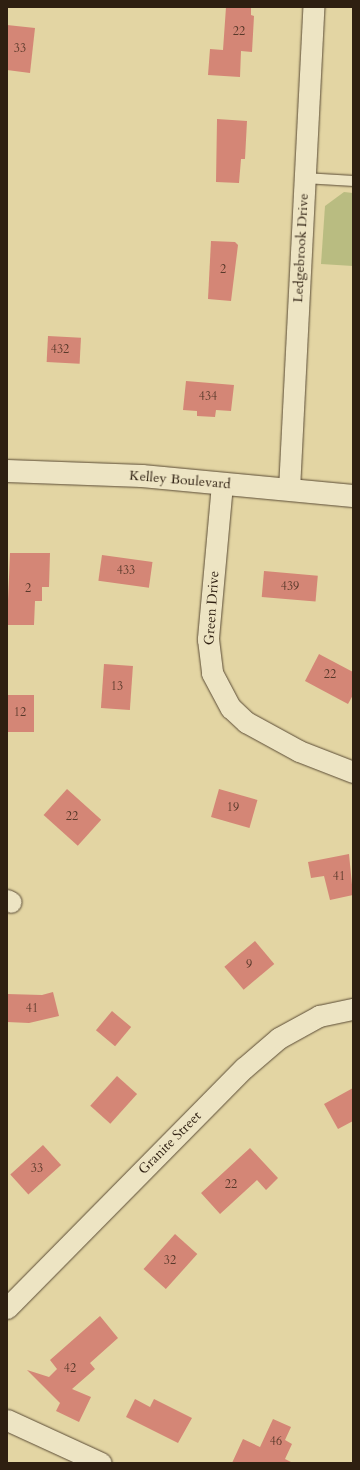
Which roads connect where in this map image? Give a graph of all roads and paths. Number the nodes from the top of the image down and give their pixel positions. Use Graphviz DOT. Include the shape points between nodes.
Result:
graph roads {
  1 [pos="313,7"];
  2 [pos="305,178"];
  3 [pos="353,181"];
  4 [pos="7,471"];
  5 [pos="222,484"];
  6 [pos="289,489"];
  7 [pos="353,496"];
  8 [pos="353,772"];
  9 [pos="353,1010"];
  10 [pos="7,1308"];
  11 [pos="7,1420"];
  12 [pos="101,1463"];
  1 -- 2 [label="street, Ledgebrook Drive"];
  2 -- 3 [label="lane"];
  2 -- 6 [label="street, Ledgebrook Drive"];
  4 -- 5 [label="main road, Kelley Boulevard" via="142,476"];
  5 -- 6 [label="main road, Kelley Boulevard"];
  5 -- 8 [label="street, Green Drive" via="208,639 215,679 231,708 257,730 299,752"];
  6 -- 7 [label="main road, Kelley Boulevard"];
  9 -- 10 [label="street, Granite Street" via="319,1016 279,1038 244,1068"];
  11 -- 12 [label="street"];
}
